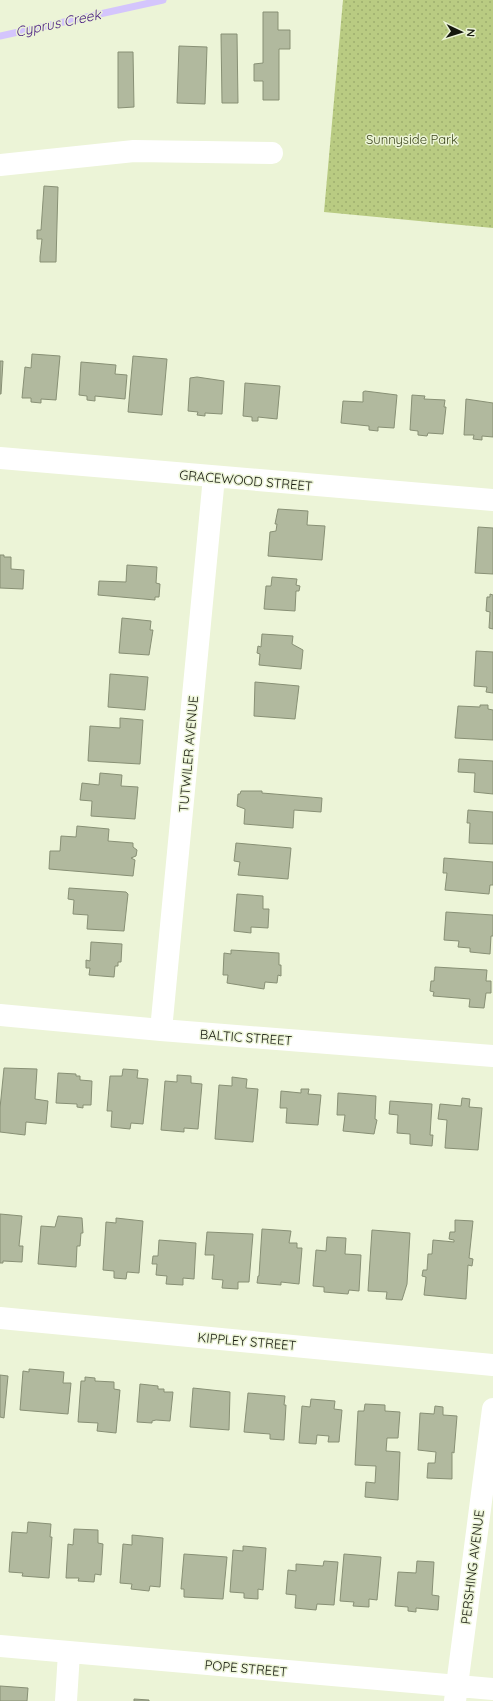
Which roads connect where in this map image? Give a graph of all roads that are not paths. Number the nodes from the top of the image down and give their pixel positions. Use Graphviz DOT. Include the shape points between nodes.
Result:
graph roads {
  1 [pos="272,153"];
  2 [pos="0,165"];
  3 [pos="0,458"];
  4 [pos="214,477"];
  5 [pos="493,500"];
  6 [pos="0,1015"];
  7 [pos="161,1030"];
  8 [pos="493,1056"];
  9 [pos="0,1318"];
  10 [pos="493,1365"];
  11 [pos="493,1408"];
  12 [pos="0,1646"];
  13 [pos="69,1653"];
  14 [pos="493,1689"];
  15 [pos="456,1693"];
  16 [pos="66,1701"];
  1 -- 2 [label="street" via="134,151"];
  3 -- 4 [label="street, GRACEWOOD STREET"];
  4 -- 5 [label="street, GRACEWOOD STREET"];
  4 -- 7 [label="street, TUTWILER AVENUE"];
  6 -- 7 [label="street, BALTIC STREET"];
  7 -- 8 [label="street, BALTIC STREET"];
  9 -- 10 [label="street, KIPPLEY STREET"];
  11 -- 15 [label="street, PERSHING AVENUE"];
  12 -- 13 [label="street, POPE STREET"];
  13 -- 15 [label="street, POPE STREET"];
  13 -- 16 [label="street"];
  14 -- 15 [label="street, POPE STREET"];
}
